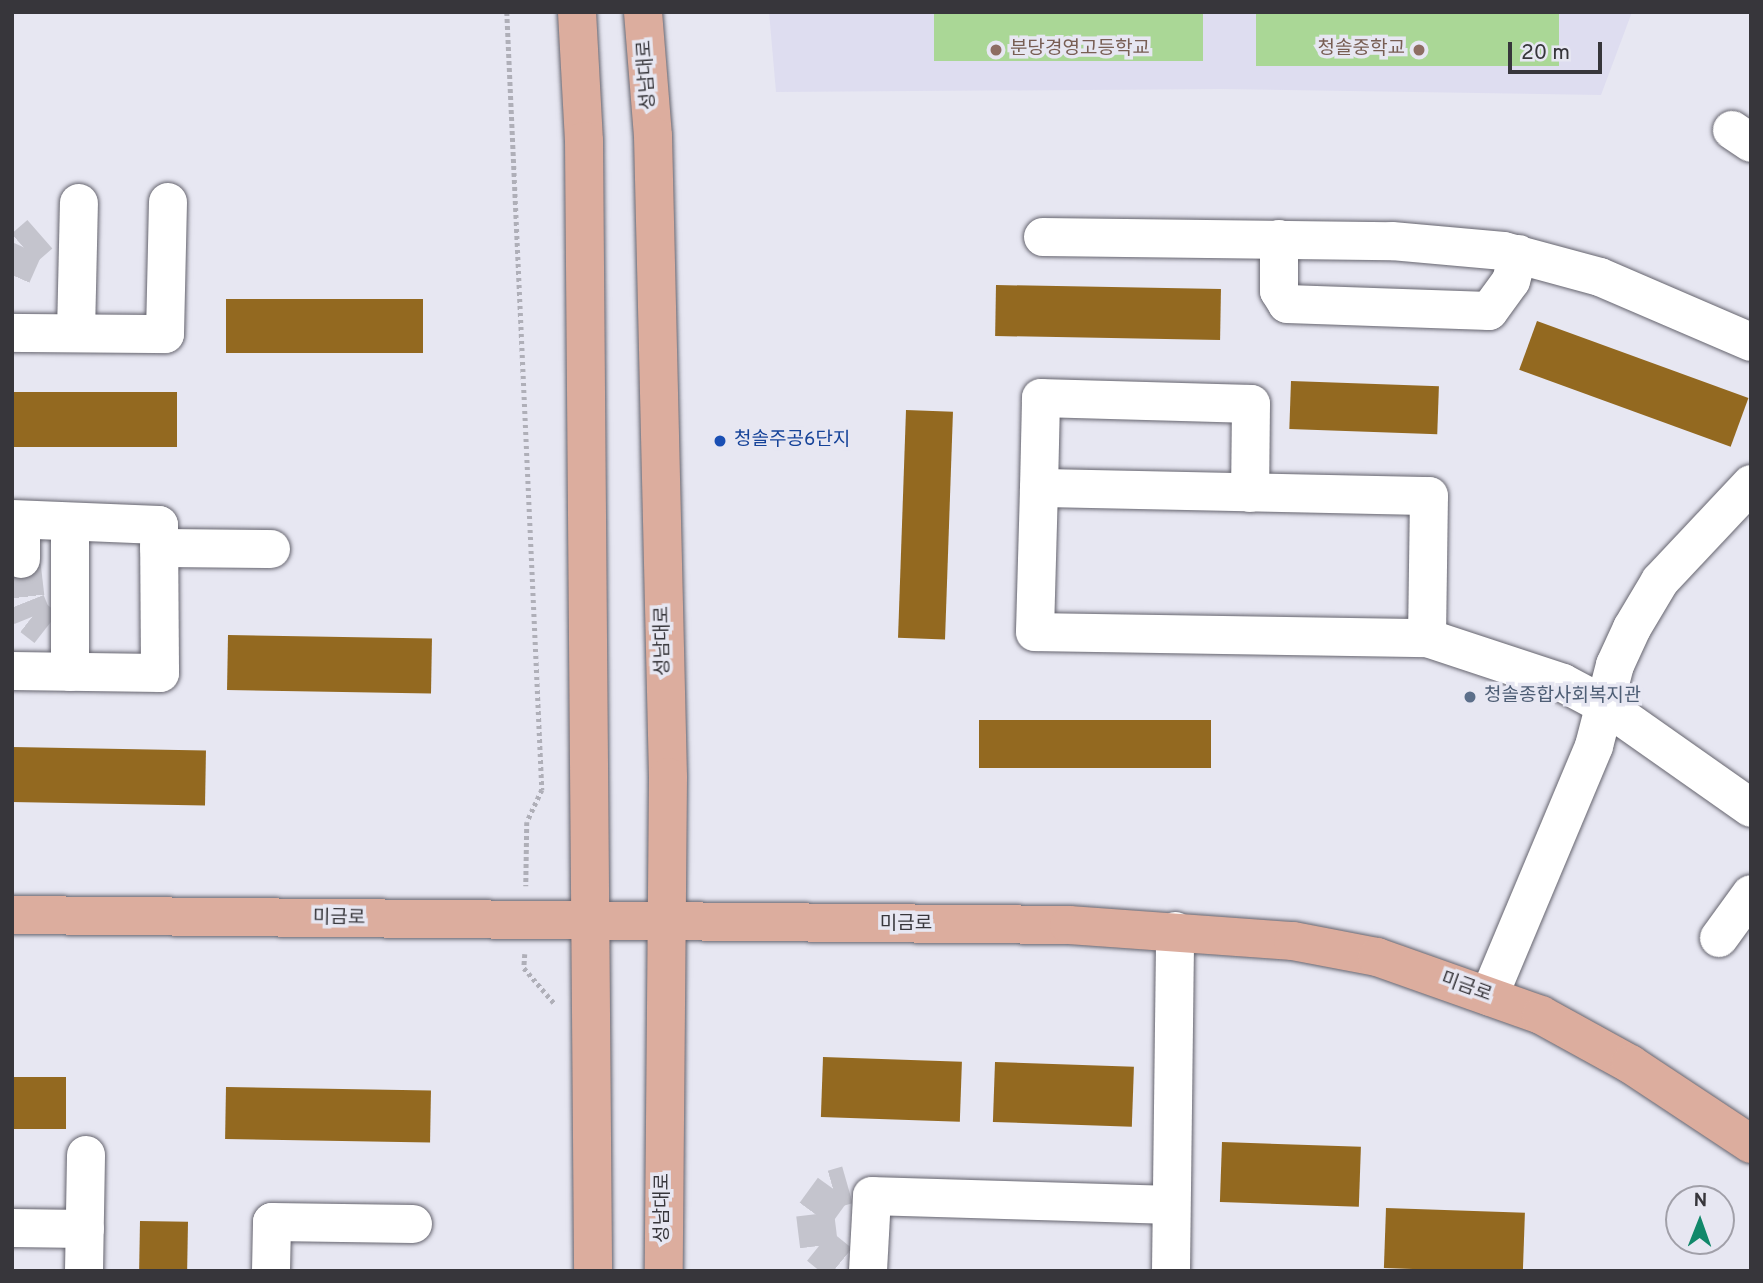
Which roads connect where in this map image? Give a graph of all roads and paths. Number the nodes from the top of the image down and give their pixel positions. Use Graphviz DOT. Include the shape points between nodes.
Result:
graph roads {
  1 [pos="507,12"];
  2 [pos="577,12"];
  3 [pos="643,12"];
  4 [pos="169,202"];
  5 [pos="79,203"];
  6 [pos="1043,237"];
  7 [pos="1279,239"];
  8 [pos="1518,254"];
  9 [pos="12,333"];
  10 [pos="76,333"];
  11 [pos="1751,342"];
  12 [pos="1751,484"];
  13 [pos="1039,488"];
  14 [pos="1250,493"];
  15 [pos="70,524"];
  16 [pos="18,534"];
  17 [pos="159,548"];
  18 [pos="271,549"];
  19 [pos="1427,638"];
  20 [pos="12,671"];
  21 [pos="70,671"];
  22 [pos="1606,706"];
  23 [pos="1751,808"];
  24 [pos="1751,894"];
  25 [pos="12,915"];
  26 [pos="525,921"];
  27 [pos="590,922"];
  28 [pos="666,925"];
  29 [pos="1175,931"];
  30 [pos="1718,938"];
  31 [pos="1489,996"];
  32 [pos="561,1012"];
  33 [pos="1751,1144"];
  34 [pos="86,1155"];
  35 [pos="1171,1205"];
  36 [pos="413,1224"];
  37 [pos="12,1228"];
  38 [pos="85,1229"];
  39 [pos="84,1271"];
  40 [pos="271,1271"];
  41 [pos="593,1271"];
  42 [pos="664,1271"];
  43 [pos="868,1271"];
  44 [pos="1171,1271"];
  1 -- 26 [label="path" via="542,790 527,822"];
  2 -- 27 [label="main road" via="584,141"];
  3 -- 28 [label="main road, 성남대로" via="653,136 668,778"];
  4 -- 10 [label="lane" via="165,334"];
  5 -- 10 [label="lane"];
  6 -- 7 [label="lane"];
  7 -- 8 [label="lane" via="1431,243"];
  7 -- 8 [label="lane" via="1279,291 1287,304 1489,311 1511,281"];
  8 -- 11 [label="lane" via="1600,277"];
  9 -- 10 [label="lane"];
  12 -- 22 [label="lane" via="1660,581 1615,665"];
  13 -- 14 [label="lane"];
  13 -- 14 [label="lane" via="1041,398 1251,404"];
  13 -- 19 [label="lane" via="1035,632"];
  14 -- 19 [label="lane" via="1429,496"];
  15 -- 16 [label="lane"];
  15 -- 17 [label="lane" via="159,525"];
  15 -- 21 [label="lane"];
  17 -- 18 [label="lane"];
  17 -- 21 [label="lane" via="160,673"];
  19 -- 22 [label="lane" via="1563,683"];
  20 -- 21 [label="lane"];
  22 -- 23 [label="lane"];
  22 -- 31 [label="lane" via="1594,746"];
  24 -- 30 [label="lane"];
  25 -- 26 [label="main road, 미금로"];
  26 -- 27 [label="main road, 미금로"];
  26 -- 32 [label="path" via="524,968"];
  27 -- 28 [label="main road, 미금로"];
  27 -- 41 [label="main road"];
  28 -- 29 [label="main road, 미금로" via="1069,925"];
  28 -- 42 [label="main road, 성남대로"];
  29 -- 31 [label="main road, 미금로" via="1293,941 1377,957"];
  29 -- 35 [label="lane"];
  31 -- 33 [label="main road, 미금로" via="1541,1015 1630,1064"];
  34 -- 38 [label="lane"];
  35 -- 43 [label="lane" via="859,1191"];
  35 -- 44 [label="lane"];
  36 -- 40 [label="lane" via="272,1222"];
  37 -- 38 [label="lane"];
  38 -- 39 [label="lane"];
}
